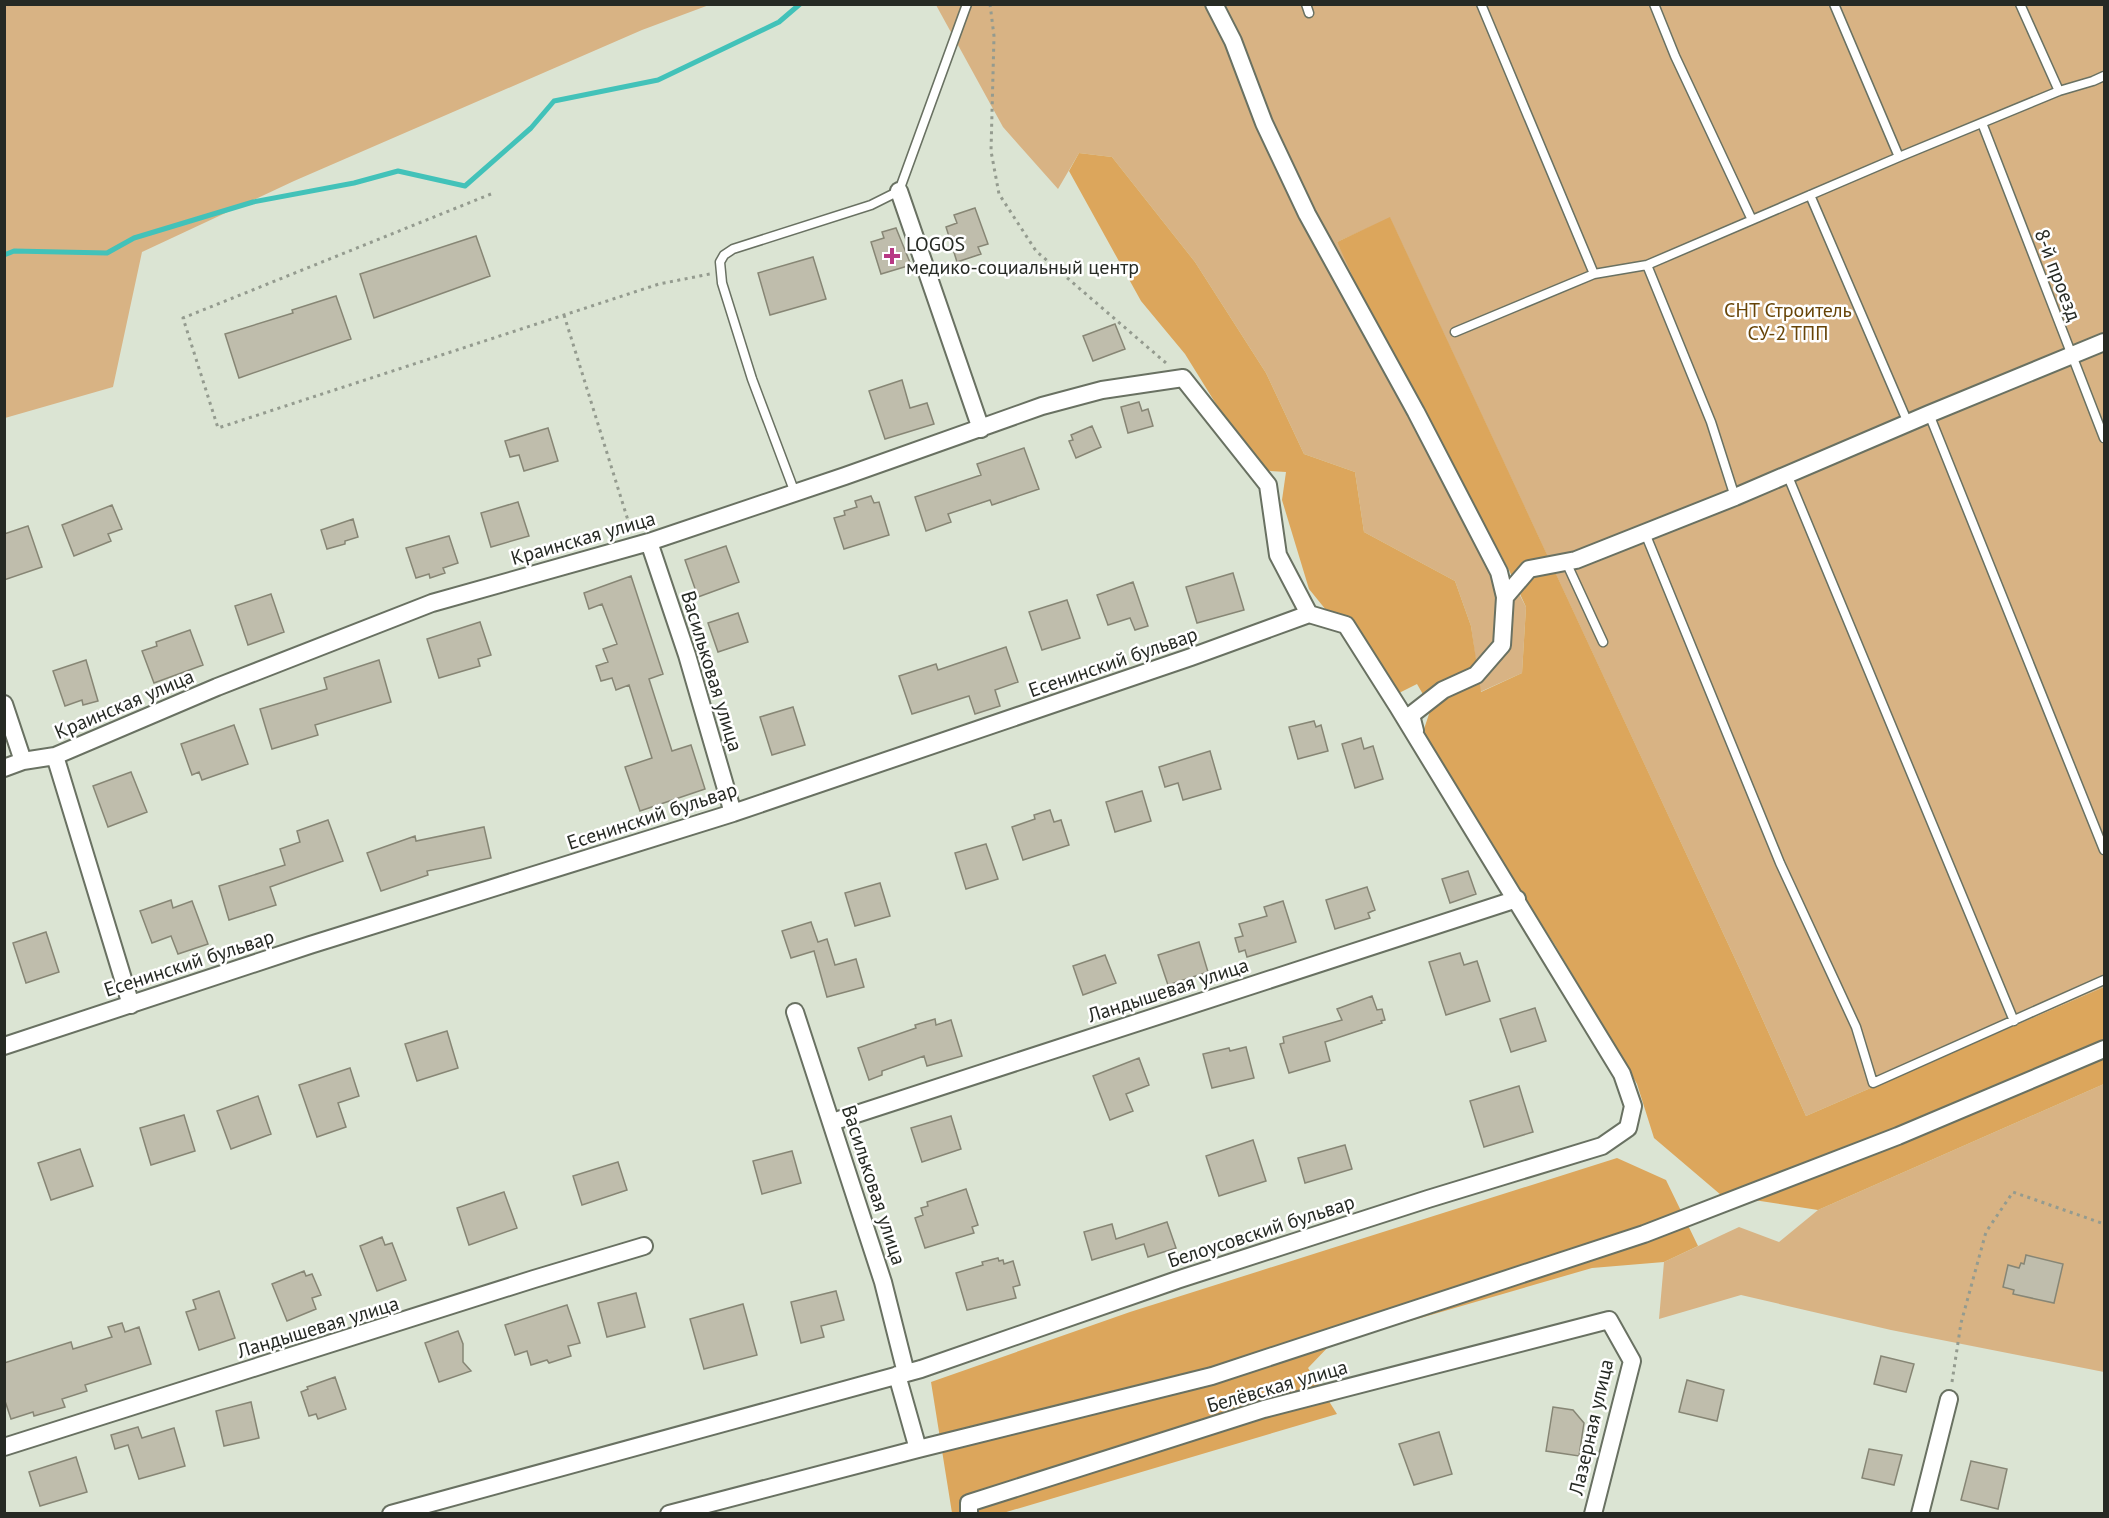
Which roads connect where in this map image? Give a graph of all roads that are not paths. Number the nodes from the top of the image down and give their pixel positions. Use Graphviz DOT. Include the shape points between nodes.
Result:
graph roads {
  1 [pos="966,4"];
  2 [pos="1214,4"];
  3 [pos="1306,4"];
  4 [pos="1481,4"];
  5 [pos="1654,4"];
  6 [pos="1834,4"];
  7 [pos="2020,4"];
  8 [pos="1310,14"];
  9 [pos="2104,76"];
  10 [pos="2059,91"];
  11 [pos="1982,123"];
  12 [pos="1899,157"];
  13 [pos="899,191"];
  14 [pos="1810,195"];
  15 [pos="1752,220"];
  16 [pos="1647,265"];
  17 [pos="1594,274"];
  18 [pos="1455,332"];
  19 [pos="2104,342"];
  20 [pos="2071,355"];
  21 [pos="1929,414"];
  22 [pos="1908,423"];
  23 [pos="981,429"];
  24 [pos="2104,438"];
  25 [pos="1787,474"];
  26 [pos="795,493"];
  27 [pos="1735,497"];
  28 [pos="1645,533"];
  29 [pos="642,544"];
  30 [pos="1566,562"];
  31 [pos="1505,597"];
  32 [pos="1309,614"];
  33 [pos="1603,642"];
  34 [pos="4,704"];
  35 [pos="1416,738"];
  36 [pos="55,756"];
  37 [pos="23,761"];
  38 [pos="4,768"];
  39 [pos="734,813"];
  40 [pos="2104,850"];
  41 [pos="1516,899"];
  42 [pos="2104,980"];
  43 [pos="131,1005"];
  44 [pos="795,1012"];
  45 [pos="2014,1021"];
  46 [pos="4,1046"];
  47 [pos="2104,1049"];
  48 [pos="832,1122"];
  49 [pos="644,1246"];
  50 [pos="1609,1320"];
  51 [pos="902,1374"];
  52 [pos="1949,1399"];
  53 [pos="4,1447"];
  54 [pos="918,1449"];
  55 [pos="391,1514"];
  56 [pos="669,1514"];
  57 [pos="969,1514"];
  58 [pos="1593,1514"];
  59 [pos="1920,1514"];
  1 -- 13 [label="lane"];
  2 -- 31 [label="street" via="1307,214 1494,562"];
  3 -- 8 [label="lane"];
  4 -- 17 [label="lane"];
  5 -- 15 [label="lane"];
  6 -- 12 [label="lane"];
  7 -- 10 [label="lane"];
  9 -- 10 [label="lane"];
  10 -- 11 [label="lane"];
  11 -- 12 [label="lane"];
  11 -- 20 [label="lane, 8-й проезд"];
  12 -- 14 [label="lane"];
  13 -- 23 [label="street"];
  13 -- 26 [label="lane" via="871,205 733,249 722,258 720,272 752,379"];
  14 -- 15 [label="lane"];
  14 -- 22 [label="lane"];
  15 -- 16 [label="lane"];
  16 -- 17 [label="lane"];
  16 -- 27 [label="lane" via="1711,422"];
  17 -- 18 [label="lane"];
  19 -- 20 [label="street"];
  20 -- 21 [label="street"];
  20 -- 24 [label="lane, 8-й проезд"];
  21 -- 22 [label="street"];
  21 -- 40 [label="lane"];
  22 -- 25 [label="street"];
  23 -- 26 [label="street, Краинская улица"];
  23 -- 32 [label="street, Краинская улица" via="1042,406 1102,390 1183,378 1268,485 1278,555"];
  25 -- 27 [label="street"];
  25 -- 45 [label="lane"];
  26 -- 29 [label="street, Краинская улица"];
  27 -- 28 [label="street"];
  28 -- 30 [label="street"];
  28 -- 45 [label="lane" via="1780,863 1856,1027 1873,1083"];
  29 -- 36 [label="street, Краинская улица" via="432,603 217,687"];
  29 -- 39 [label="street, Васильковая улица" via="687,655"];
  30 -- 31 [label="street" via="1529,569"];
  30 -- 33 [label="lane"];
  31 -- 35 [label="street" via="1502,645 1476,675 1443,690 1412,715"];
  32 -- 35 [label="street" via="1346,625"];
  32 -- 39 [label="street, Есенинский бульвар"];
  34 -- 37 [label="street"];
  35 -- 41 [label="street"];
  36 -- 37 [label="street, Краинская улица"];
  36 -- 43 [label="street"];
  37 -- 38 [label="street, Краинская улица"];
  39 -- 43 [label="street, Есенинский бульвар"];
  41 -- 48 [label="street, Ландышевая улица"];
  41 -- 51 [label="street, Белоусовский бульвар" via="1622,1074 1633,1106 1628,1128 1602,1146 1189,1276"];
  42 -- 45 [label="lane"];
  43 -- 46 [label="street, Есенинский бульвар"];
  44 -- 48 [label="street, Васильковая улица"];
  47 -- 54 [label="street" via="1898,1136 1644,1234 1212,1376"];
  48 -- 51 [label="street, Васильковая улица" via="883,1282"];
  49 -- 53 [label="street, Ландышевая улица"];
  50 -- 57 [label="street, Белёвская улица" via="1264,1409 969,1503"];
  50 -- 58 [label="street, Лазерная улица" via="1632,1361"];
  51 -- 54 [label="street, Васильковая улица"];
  51 -- 55 [label="street, Белоусовский бульвар"];
  52 -- 59 [label="street"];
  54 -- 56 [label="street"];
}
